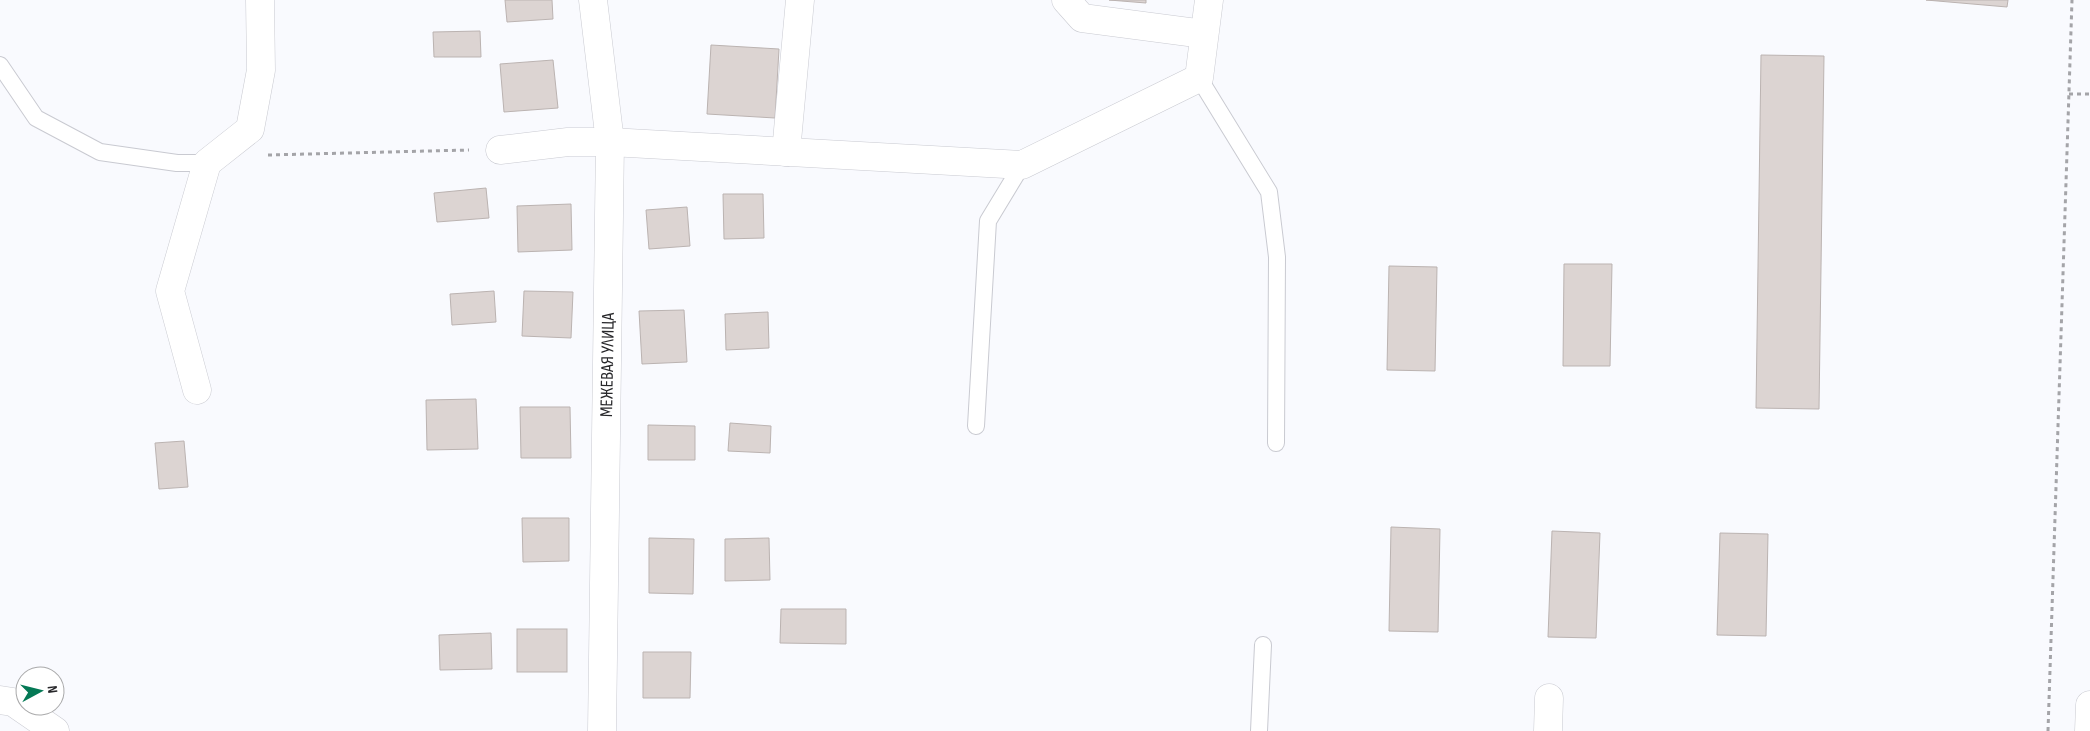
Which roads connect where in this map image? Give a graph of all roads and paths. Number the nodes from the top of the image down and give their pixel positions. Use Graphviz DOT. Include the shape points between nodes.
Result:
graph roads {
  1 [pos="260,0"];
  2 [pos="594,0"];
  3 [pos="800,0"];
  4 [pos="1066,0"];
  5 [pos="1209,0"];
  6 [pos="2072,0"];
  7 [pos="1204,34"];
  8 [pos="0,65"];
  9 [pos="1200,78"];
  10 [pos="2069,94"];
  11 [pos="2090,94"];
  12 [pos="610,142"];
  13 [pos="500,150"];
  14 [pos="786,152"];
  15 [pos="259,156"];
  16 [pos="207,163"];
  17 [pos="1022,165"];
  18 [pos="197,390"];
  19 [pos="976,426"];
  20 [pos="1276,444"];
  21 [pos="1263,645"];
  22 [pos="1549,698"];
  23 [pos="0,700"];
  24 [pos="2090,705"];
  25 [pos="55,731"];
  26 [pos="602,731"];
  27 [pos="1259,731"];
  28 [pos="1548,731"];
  29 [pos="2048,731"];
  30 [pos="2089,731"];
  1 -- 16 [label="street" via="261,70 250,130"];
  2 -- 12 [label="street, МЕЖЕВАЯ УЛИЦА"];
  3 -- 14 [label="street"];
  4 -- 7 [label="street" via="1082,18"];
  5 -- 7 [label="street"];
  6 -- 10 [label="path"];
  7 -- 9 [label="street"];
  8 -- 16 [label="lane" via="36,118 100,152 177,163"];
  9 -- 17 [label="street"];
  9 -- 20 [label="lane" via="1269,192 1277,257"];
  10 -- 11 [label="path"];
  10 -- 29 [label="path"];
  12 -- 13 [label="street" via="568,142"];
  12 -- 14 [label="street"];
  12 -- 26 [label="street, МЕЖЕВАЯ УЛИЦА"];
  13 -- 15 [label="path"];
  14 -- 17 [label="street"];
  16 -- 18 [label="street" via="170,291"];
  17 -- 19 [label="lane" via="988,221"];
  21 -- 27 [label="lane"];
  22 -- 28 [label="street"];
  23 -- 25 [label="street" via="13,702"];
  24 -- 30 [label="street"];
}
